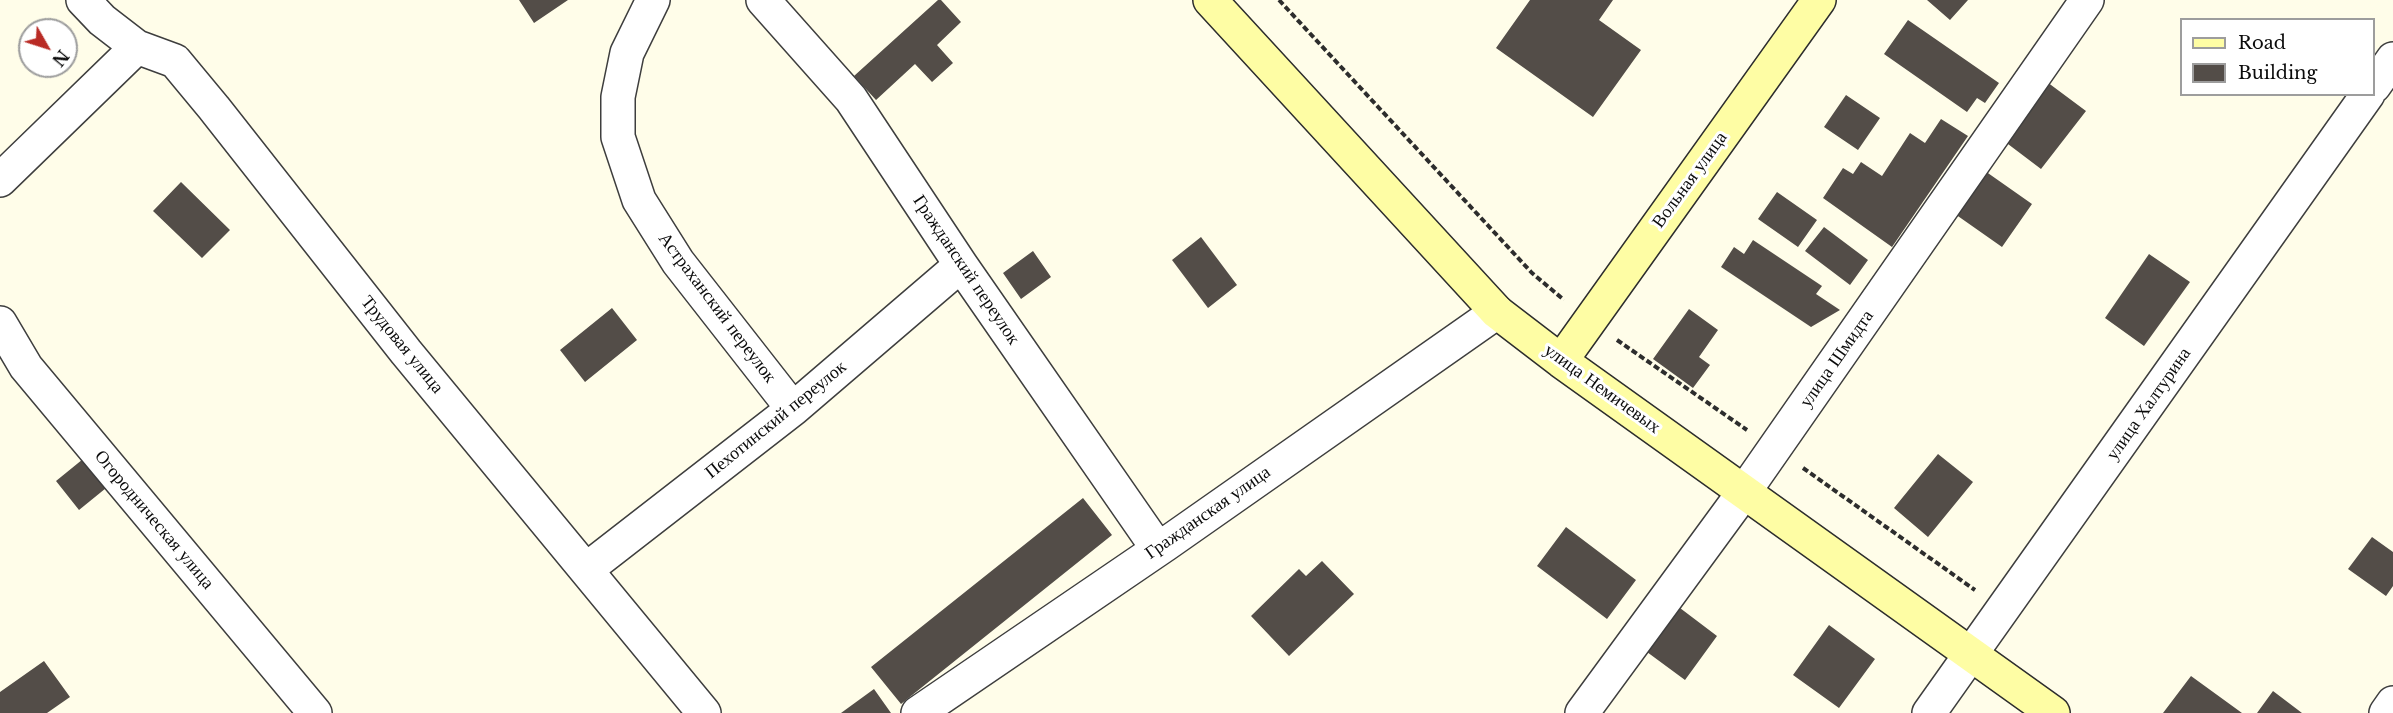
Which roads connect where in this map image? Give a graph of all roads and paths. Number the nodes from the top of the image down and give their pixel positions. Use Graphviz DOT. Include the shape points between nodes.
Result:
graph roads {
  1 [pos="83,0"];
  2 [pos="653,0"];
  3 [pos="763,0"];
  4 [pos="1210,0"];
  5 [pos="1819,0"];
  6 [pos="2087,0"];
  7 [pos="138,47"];
  8 [pos="2393,59"];
  9 [pos="2375,83"];
  10 [pos="2367,96"];
  11 [pos="0,180"];
  12 [pos="961,265"];
  13 [pos="1497,312"];
  14 [pos="0,323"];
  15 [pos="1561,361"];
  16 [pos="794,409"];
  17 [pos="1744,492"];
  18 [pos="1158,549"];
  19 [pos="587,569"];
  20 [pos="1972,654"];
  21 [pos="2393,703"];
  22 [pos="315,713"];
  23 [pos="704,713"];
  24 [pos="918,713"];
  25 [pos="1582,713"];
  26 [pos="1929,713"];
  27 [pos="2053,713"];
  28 [pos="2386,713"];
  1 -- 7 [label="street, Трудовая улица"];
  2 -- 16 [label="street, Астраханский переулок" via="627,53 618,97 618,137 639,200 678,262"];
  3 -- 12 [label="street, Гражданский переулок" via="851,99"];
  4 -- 13 [label="street, улица Немичевых"];
  5 -- 15 [label="street, Вольная улица"];
  6 -- 17 [label="street, улица Шмидта"];
  7 -- 11 [label="street"];
  7 -- 19 [label="street, Трудовая улица" via="175,62 182,69 421,370"];
  8 -- 9 [label="street"];
  10 -- 20 [label="street, улица Халтурина"];
  12 -- 16 [label="street, Пехотинский переулок"];
  12 -- 18 [label="street, Гражданский переулок"];
  13 -- 15 [label="street, улица Немичевых"];
  13 -- 18 [label="street, Гражданская улица"];
  14 -- 22 [label="street, Огородническая улица" via="26,367"];
  15 -- 17 [label="street, улица Немичевых"];
  16 -- 19 [label="street, Пехотинский переулок"];
  17 -- 20 [label="street, улица Немичевых"];
  17 -- 25 [label="street, улица Шмидта"];
  18 -- 24 [label="street, Гражданская улица"];
  19 -- 23 [label="street, Трудовая улица"];
  20 -- 26 [label="street, улица Халтурина"];
  20 -- 27 [label="street, улица Немичевых"];
  21 -- 28 [label="street"];
}
